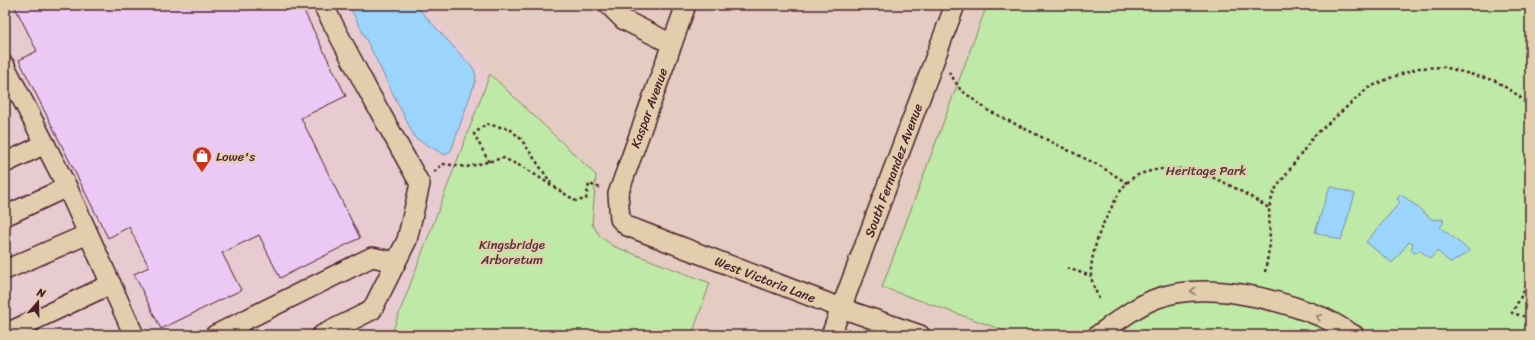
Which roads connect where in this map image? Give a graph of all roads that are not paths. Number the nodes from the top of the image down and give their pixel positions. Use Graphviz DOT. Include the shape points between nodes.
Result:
graph roads {
  1 [pos="323,5"];
  2 [pos="609,5"];
  3 [pos="686,5"];
  4 [pos="955,5"];
  5 [pos="672,44"];
  6 [pos="5,66"];
  7 [pos="45,144"];
  8 [pos="5,164"];
  9 [pos="66,187"];
  10 [pos="618,203"];
  11 [pos="5,216"];
  12 [pos="88,234"];
  13 [pos="396,262"];
  14 [pos="5,270"];
  15 [pos="111,284"];
  16 [pos="841,308"];
  17 [pos="352,329"];
  18 [pos="129,333"];
  19 [pos="5,334"];
  20 [pos="215,335"];
  21 [pos="322,335"];
  22 [pos="831,335"];
  23 [pos="920,335"];
  24 [pos="1098,335"];
  25 [pos="1354,335"];
  1 -- 13 [label="street" via="420,184 407,240"];
  2 -- 5 [label="street" via="624,20"];
  3 -- 5 [label="street, Kaspar Avenue"];
  4 -- 16 [label="street, South Fernandez Avenue"];
  5 -- 10 [label="street, Kaspar Avenue"];
  6 -- 7 [label="street"];
  7 -- 8 [label="street"];
  7 -- 9 [label="street"];
  9 -- 11 [label="street"];
  9 -- 12 [label="street"];
  10 -- 16 [label="street, West Victoria Lane" via="620,219 627,226"];
  12 -- 14 [label="street"];
  12 -- 15 [label="street"];
  13 -- 17 [label="street" via="372,310"];
  13 -- 20 [label="street" via="372,257"];
  15 -- 18 [label="street"];
  15 -- 19 [label="street"];
  16 -- 22 [label="street, South Fernandez Avenue"];
  16 -- 23 [label="street, West Victoria Lane"];
  17 -- 21 [label="street"];
  25 -- 24 [label="street, one-way" via="1322,317 1265,299 1229,292 1186,291 1154,299"];
}
